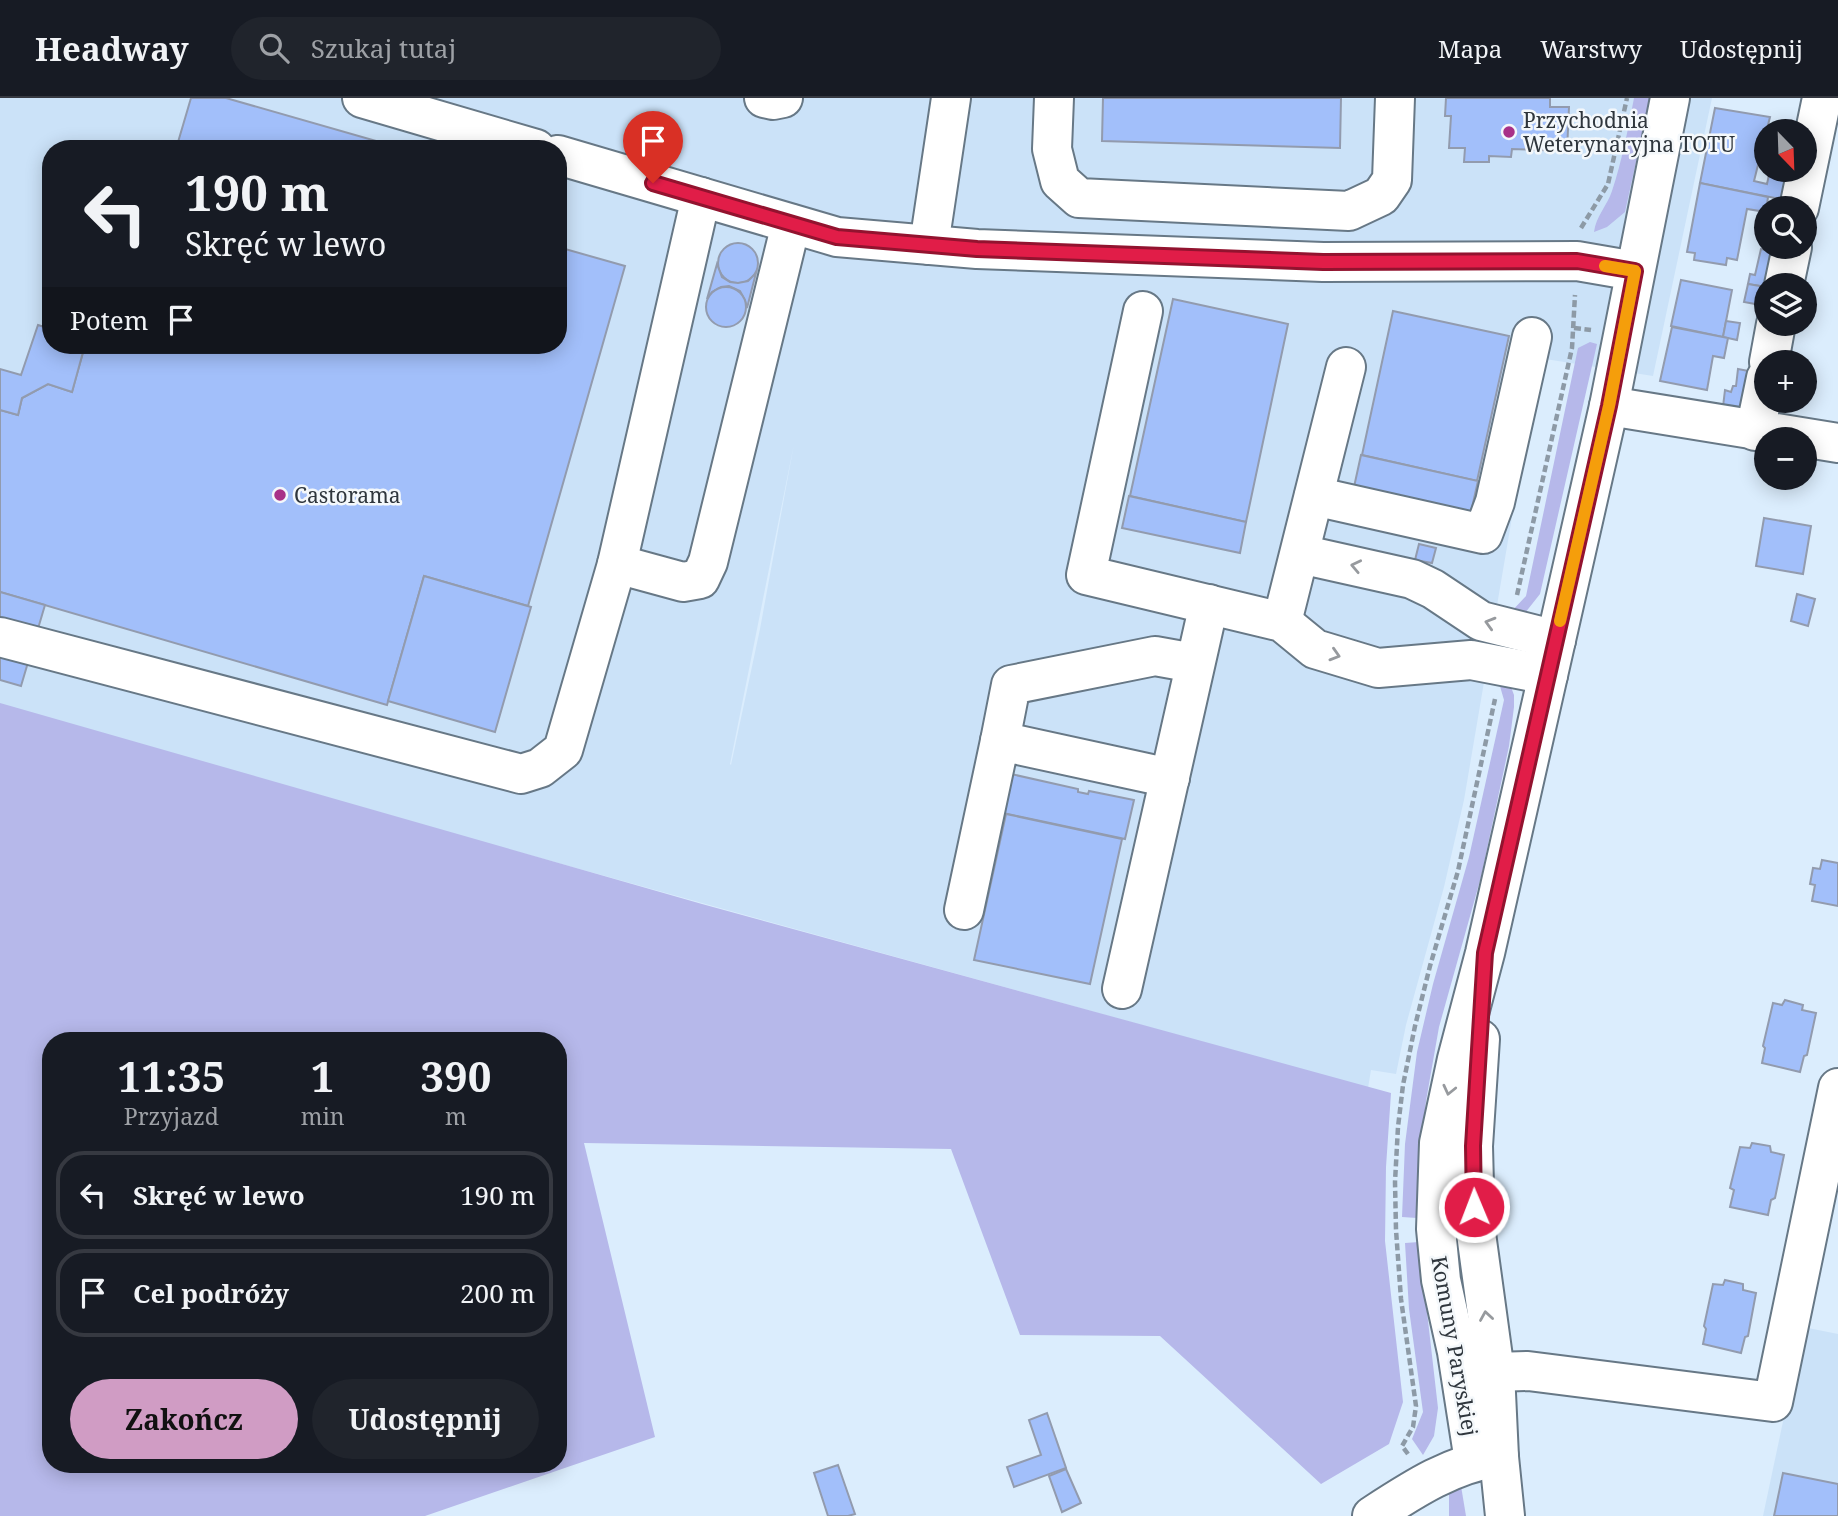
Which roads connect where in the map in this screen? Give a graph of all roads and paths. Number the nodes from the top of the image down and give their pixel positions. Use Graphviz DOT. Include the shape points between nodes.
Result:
graph roads {
  1 [pos="362,98"];
  2 [pos="764,98"];
  3 [pos="783,98"];
  4 [pos="951,98"];
  5 [pos="1054,98"];
  6 [pos="1395,98"];
  7 [pos="1627,98"];
  8 [pos="1670,98"];
  9 [pos="1822,98"];
  10 [pos="505,140"];
  11 [pos="567,158"];
  12 [pos="1802,196"];
  13 [pos="701,197"];
  14 [pos="791,224"];
  15 [pos="1579,231"];
  16 [pos="929,245"];
  17 [pos="1635,271"];
  18 [pos="1575,294"];
  19 [pos="1143,311"];
  20 [pos="1532,337"];
  21 [pos="1346,367"];
  22 [pos="1609,406"];
  23 [pos="1754,431"];
  24 [pos="1817,440"];
  25 [pos="1838,443"];
  26 [pos="1314,496"];
  27 [pos="1300,554"];
  28 [pos="617,564"];
  29 [pos="1512,600"];
  30 [pos="1209,604"];
  31 [pos="1282,622"];
  32 [pos="0,637"];
  33 [pos="1552,657"];
  34 [pos="1194,663"];
  35 [pos="1000,741"];
  36 [pos="1170,778"];
  37 [pos="964,910"];
  38 [pos="1485,953"];
  39 [pos="1122,989"];
  40 [pos="1838,1088"];
  41 [pos="1495,1372"];
  42 [pos="1486,1459"];
  43 [pos="1372,1516"];
  44 [pos="1505,1516"];
  1 -- 10 [label="street"];
  2 -- 3 [label="street"];
  4 -- 16 [label="street"];
  5 -- 6 [label="street" via="1052,149 1060,181 1079,198 1349,211 1381,196 1392,180"];
  7 -- 15 [label="path" via="1608,184"];
  8 -- 17 [label="street, Komuny Paryskiej"];
  9 -- 12 [label="street"];
  11 -- 13 [label="street"];
  13 -- 14 [label="street"];
  13 -- 28 [label="street"];
  14 -- 16 [label="street" via="837,237"];
  14 -- 28 [label="street" via="708,562 699,579 683,582"];
  16 -- 17 [label="street" via="1323,262 1577,261"];
  17 -- 22 [label="street, Komuny Paryskiej"];
  18 -- 29 [label="path" via="1572,348 1519,592"];
  19 -- 30 [label="street" via="1086,575"];
  20 -- 26 [label="street" via="1496,502 1483,534"];
  21 -- 26 [label="street"];
  22 -- 23 [label="street"];
  22 -- 33 [label="street, Komuny Paryskiej"];
  24 -- 25 [label="street"];
  26 -- 27 [label="street"];
  27 -- 31 [label="street"];
  33 -- 27 [label="street, one-way" via="1412,579"];
  28 -- 32 [label="street" via="563,750 540,768 521,774"];
  30 -- 31 [label="street"];
  30 -- 34 [label="street"];
  31 -- 33 [label="street, one-way" via="1315,649 1378,668"];
  33 -- 38 [label="street, Komuny Paryskiej"];
  34 -- 35 [label="street" via="1155,656 1011,685"];
  34 -- 36 [label="street"];
  35 -- 36 [label="street"];
  35 -- 37 [label="street"];
  36 -- 39 [label="street"];
  41 -- 38 [label="street, Komuny Paryskiej, one-way" via="1478,1261 1473,1187"];
  38 -- 42 [label="street, Komuny Paryskiej, one-way" via="1439,1143 1436,1229 1441,1280"];
  40 -- 41 [label="street" via="1773,1402 1528,1371"];
  41 -- 42 [label="street, Komuny Paryskiej"];
  42 -- 43 [label="street, Komuny Paryskiej" via="1423,1484"];
  42 -- 44 [label="street"];
}
